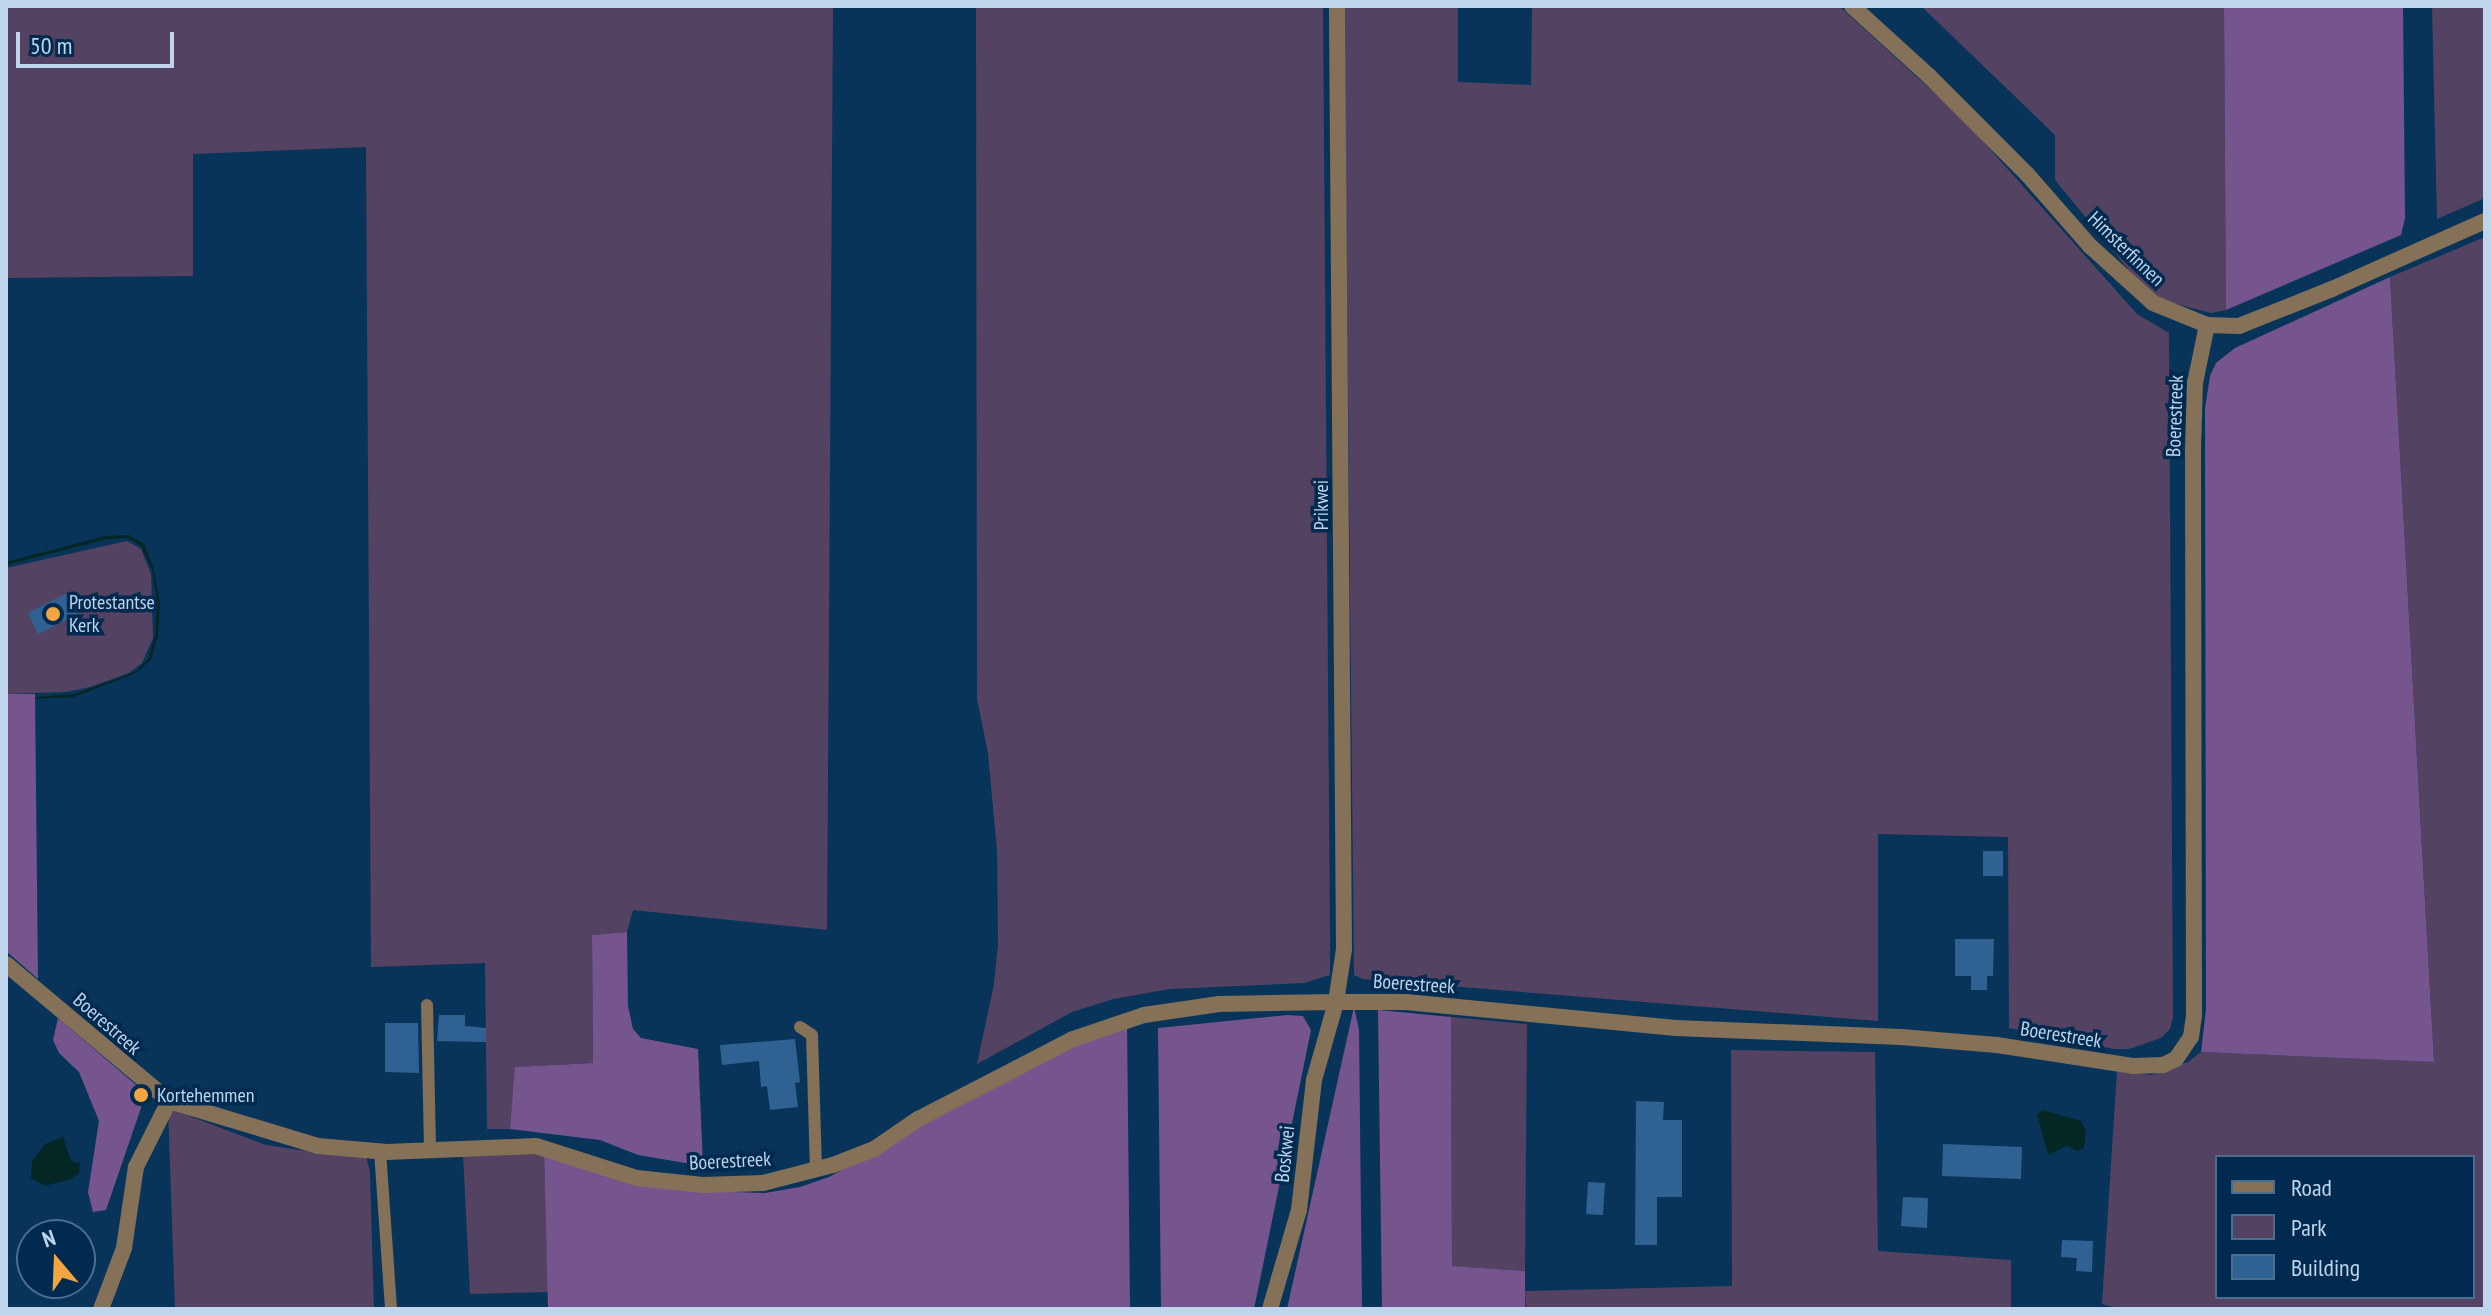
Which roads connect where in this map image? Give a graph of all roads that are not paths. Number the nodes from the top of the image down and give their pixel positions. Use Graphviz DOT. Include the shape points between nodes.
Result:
graph roads {
  1 [pos="1337,6"];
  2 [pos="1852,6"];
  3 [pos="2485,221"];
  4 [pos="2207,325"];
  5 [pos="6,964"];
  6 [pos="1336,1002"];
  7 [pos="427,1005"];
  8 [pos="800,1027"];
  9 [pos="169,1101"];
  10 [pos="430,1150"];
  11 [pos="380,1151"];
  12 [pos="816,1170"];
  13 [pos="101,1309"];
  14 [pos="391,1309"];
  15 [pos="1270,1309"];
  1 -- 6 [label="street, Prikwei" via="1344,949"];
  2 -- 4 [label="street, Himsterfinnen" via="1929,76 2090,246 2153,303"];
  3 -- 4 [label="street, Himsterfinnen" via="2239,326"];
  4 -- 6 [label="street, Boerestreek" via="2195,383 2193,450 2194,1015 2191,1037 2176,1059 2132,1066 1997,1045 1901,1037 1676,1028 1406,1002"];
  5 -- 9 [label="street, Boerestreek"];
  6 -- 12 [label="street, Boerestreek" via="1219,1004 1144,1015 1073,1039 918,1119 874,1149"];
  6 -- 15 [label="street, Boskwei" via="1314,1080 1299,1210"];
  7 -- 10 [label="lane"];
  8 -- 12 [label="lane" via="812,1035"];
  9 -- 11 [label="street, Boerestreek" via="318,1146"];
  9 -- 13 [label="street" via="136,1167 124,1248"];
  10 -- 11 [label="street, Boerestreek"];
  10 -- 12 [label="street, Boerestreek" via="536,1146 637,1178 703,1185 763,1183"];
  11 -- 14 [label="lane"];
}
